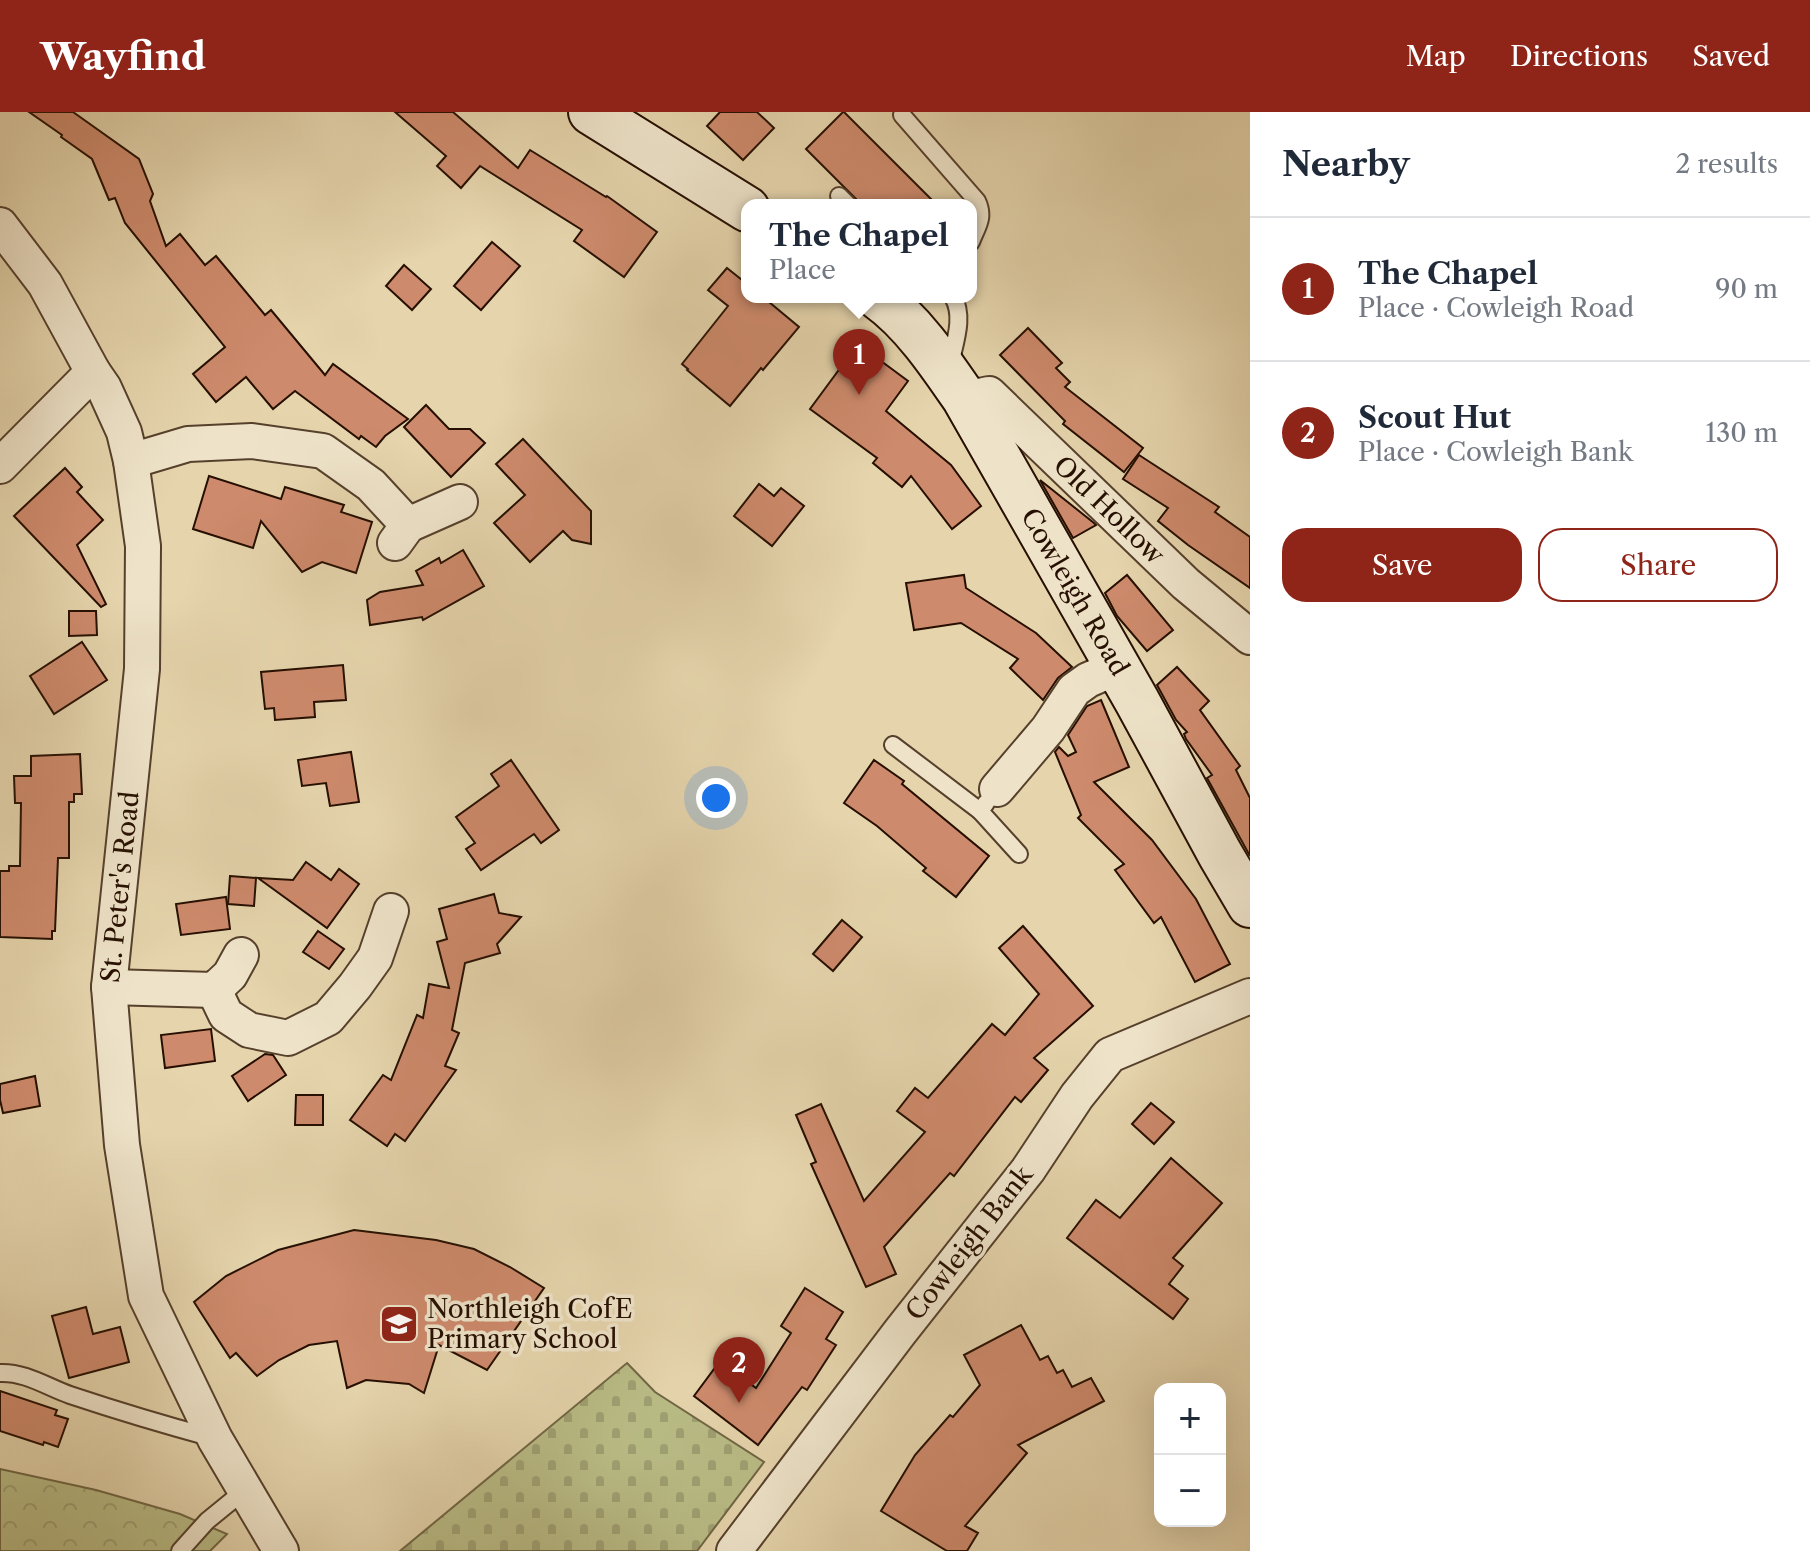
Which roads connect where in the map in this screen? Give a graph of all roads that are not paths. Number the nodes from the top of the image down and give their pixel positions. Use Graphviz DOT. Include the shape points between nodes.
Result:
graph roads {
  1 [pos="591,112"];
  2 [pos="902,115"];
  3 [pos="975,199"];
  4 [pos="977,201"];
  5 [pos="741,205"];
  6 [pos="0,225"];
  7 [pos="977,229"];
  8 [pos="887,303"];
  9 [pos="957,303"];
  10 [pos="93,372"];
  11 [pos="957,387"];
  12 [pos="131,461"];
  13 [pos="0,466"];
  14 [pos="460,502"];
  15 [pos="1250,637"];
  16 [pos="1118,667"];
  17 [pos="893,745"];
  18 [pos="989,800"];
  19 [pos="1019,854"];
  20 [pos="1250,905"];
  21 [pos="391,911"];
  22 [pos="241,955"];
  23 [pos="109,987"];
  24 [pos="214,990"];
  25 [pos="1250,996"];
  26 [pos="0,1373"];
  27 [pos="215,1439"];
  28 [pos="245,1490"];
  29 [pos="180,1551"];
  30 [pos="281,1551"];
  31 [pos="734,1551"];
  1 -- 5 [label="main road"];
  2 -- 3 [label="lane"];
  4 -- 7 [label="lane"];
  6 -- 10 [label="street, St. Peter's Road" via="45,284"];
  8 -- 11 [label="main road, Cowleigh Road" via="933,352"];
  9 -- 11 [label="lane"];
  10 -- 12 [label="street, St. Peter's Road" via="124,432"];
  10 -- 13 [label="street"];
  11 -- 15 [label="street, Old Hollow" via="989,394 1186,584"];
  11 -- 16 [label="main road, Cowleigh Road"];
  12 -- 14 [label="street" via="188,444 252,441 323,451 371,485 402,534"];
  12 -- 23 [label="street, St. Peter's Road" via="143,546 142,669"];
  16 -- 18 [label="street" via="1074,690"];
  16 -- 20 [label="main road, Cowleigh Road"];
  17 -- 18 [label="lane"];
  18 -- 19 [label="lane"];
  21 -- 24 [label="street" via="375,958 355,986 328,1018 288,1038 237,1023 226,1015"];
  22 -- 24 [label="street"];
  23 -- 24 [label="street"];
  23 -- 27 [label="street, St. Peter's Road" via="122,1145 146,1296"];
  25 -- 31 [label="street, Cowleigh Bank" via="1110,1055 1028,1170"];
  26 -- 27 [label="lane" via="25,1376"];
  27 -- 28 [label="street, St. Peter's Road"];
  28 -- 29 [label="lane"];
  28 -- 30 [label="street, St. Peter's Road"];
}
